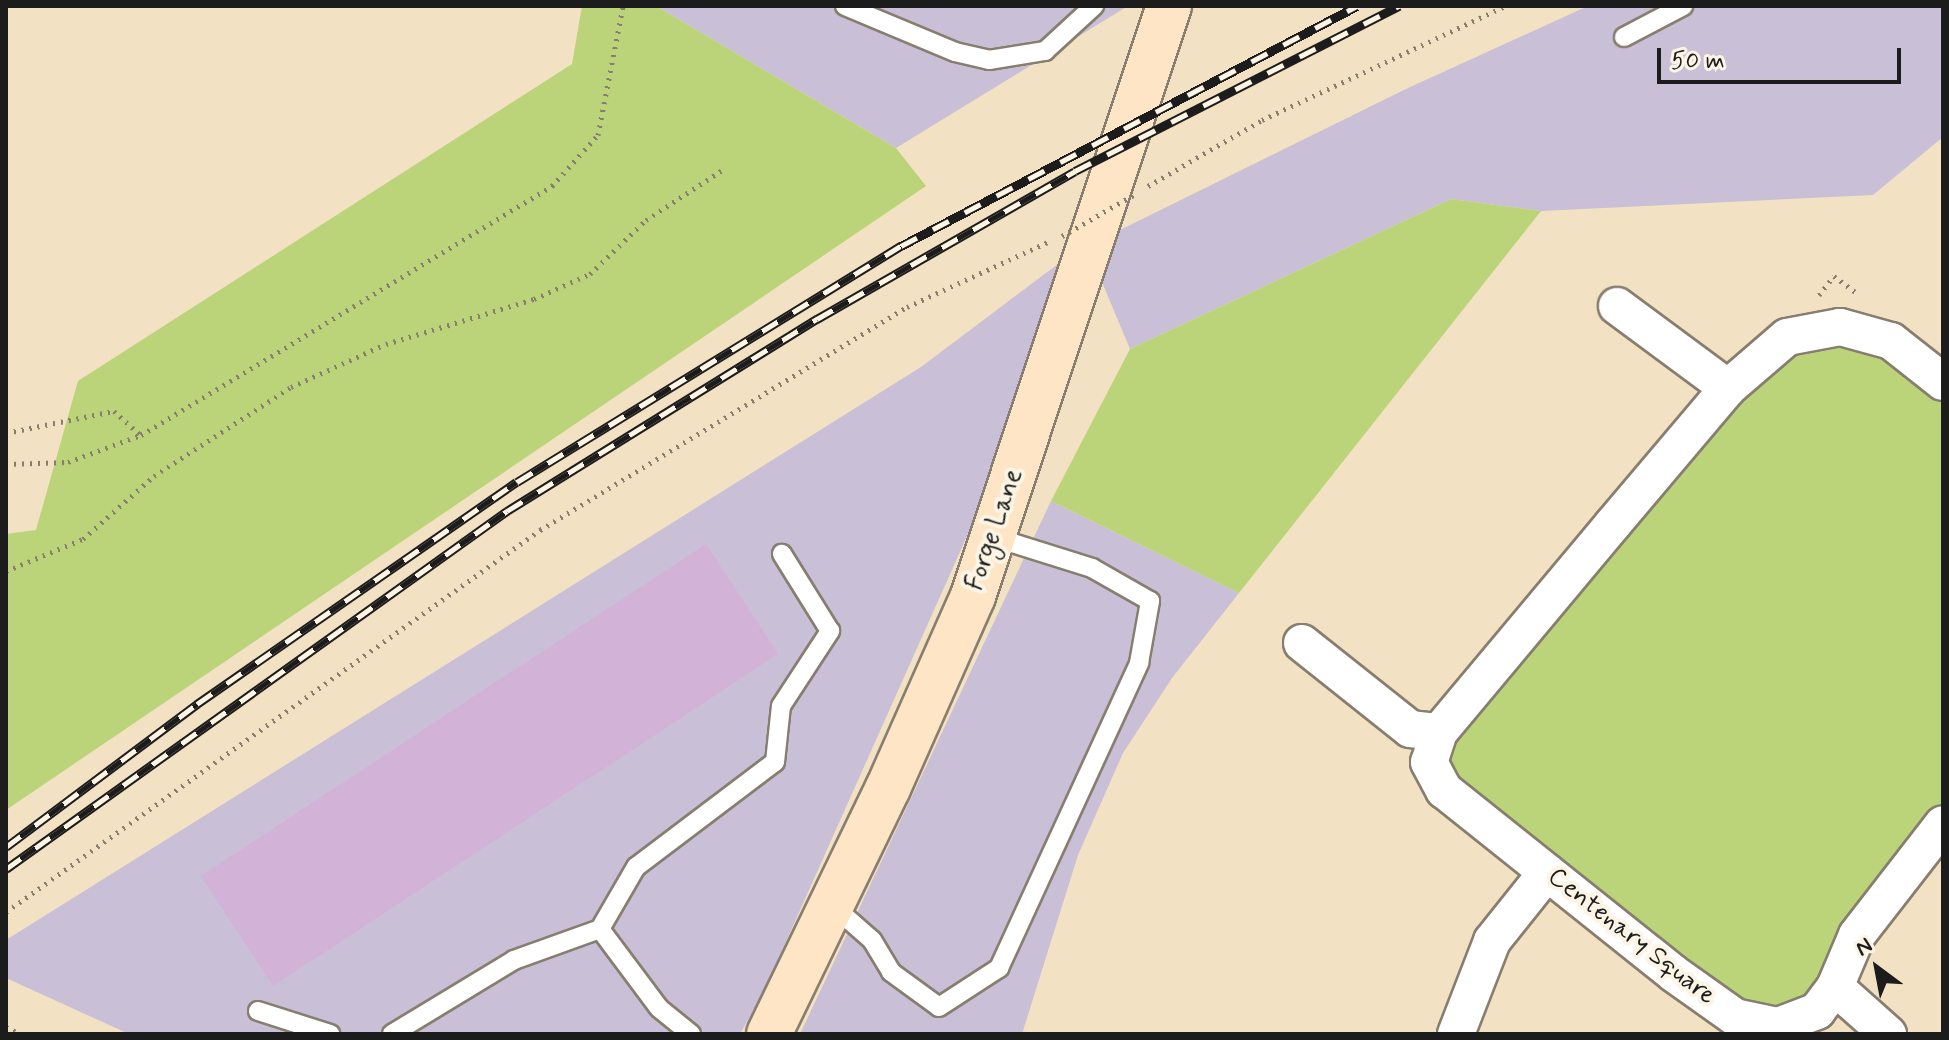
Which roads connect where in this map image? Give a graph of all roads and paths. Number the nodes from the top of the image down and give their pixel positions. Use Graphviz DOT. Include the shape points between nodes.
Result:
graph roads {
  1 [pos="623,6"];
  2 [pos="845,6"];
  3 [pos="1094,6"];
  4 [pos="1169,6"];
  5 [pos="1505,6"];
  6 [pos="1683,6"];
  7 [pos="1624,37"];
  8 [pos="722,170"];
  9 [pos="1617,306"];
  10 [pos="1943,382"];
  11 [pos="1728,388"];
  12 [pos="6,433"];
  13 [pos="141,435"];
  14 [pos="6,464"];
  15 [pos="993,537"];
  16 [pos="782,554"];
  17 [pos="6,571"];
  18 [pos="1302,643"];
  19 [pos="1439,732"];
  20 [pos="1943,824"];
  21 [pos="1547,872"];
  22 [pos="832,905"];
  23 [pos="6,912"];
  24 [pos="600,929"];
  25 [pos="1835,987"];
  26 [pos="258,1011"];
  27 [pos="6,1027"];
  28 [pos="21,1034"];
  29 [pos="330,1034"];
  30 [pos="392,1034"];
  31 [pos="691,1034"];
  32 [pos="769,1034"];
  33 [pos="1456,1034"];
  34 [pos="1888,1034"];
  1 -- 13 [label="path" via="598,135 576,165 552,186"];
  2 -- 3 [label="lane" via="955,52 1012,60 1045,51"];
  4 -- 15 [label="street, Forge Lane"];
  5 -- 23 [label="path, bridge" via="1262,120 1062,236 907,307 540,530"];
  6 -- 7 [label="lane"];
  8 -- 17 [label="path" via="646,220 590,274 534,299 386,344 291,387 154,476 83,539"];
  9 -- 11 [label="street"];
  10 -- 11 [label="street" via="1891,341 1840,327 1787,337"];
  11 -- 19 [label="street"];
  12 -- 13 [label="path" via="114,411"];
  13 -- 14 [label="path" via="68,462"];
  15 -- 22 [label="street, Forge Lane" via="973,596"];
  15 -- 22 [label="lane" via="1092,568 1150,601 1139,663 999,968 939,1007 891,972 872,940"];
  16 -- 24 [label="lane" via="830,631 781,706 775,762 636,867"];
  18 -- 19 [label="street" via="1410,729"];
  19 -- 21 [label="street, Centenary Square" via="1429,762 1444,790"];
  20 -- 25 [label="street, Centenary Square" via="1857,935"];
  21 -- 25 [label="street, Centenary Square" via="1735,1017 1778,1026 1817,1011"];
  21 -- 33 [label="street" via="1492,941"];
  22 -- 32 [label="street, Forge Lane"];
  24 -- 30 [label="lane" via="514,960"];
  24 -- 31 [label="lane" via="659,1008"];
  25 -- 34 [label="street"];
  26 -- 29 [label="lane"];
  27 -- 28 [label="path"];
}
